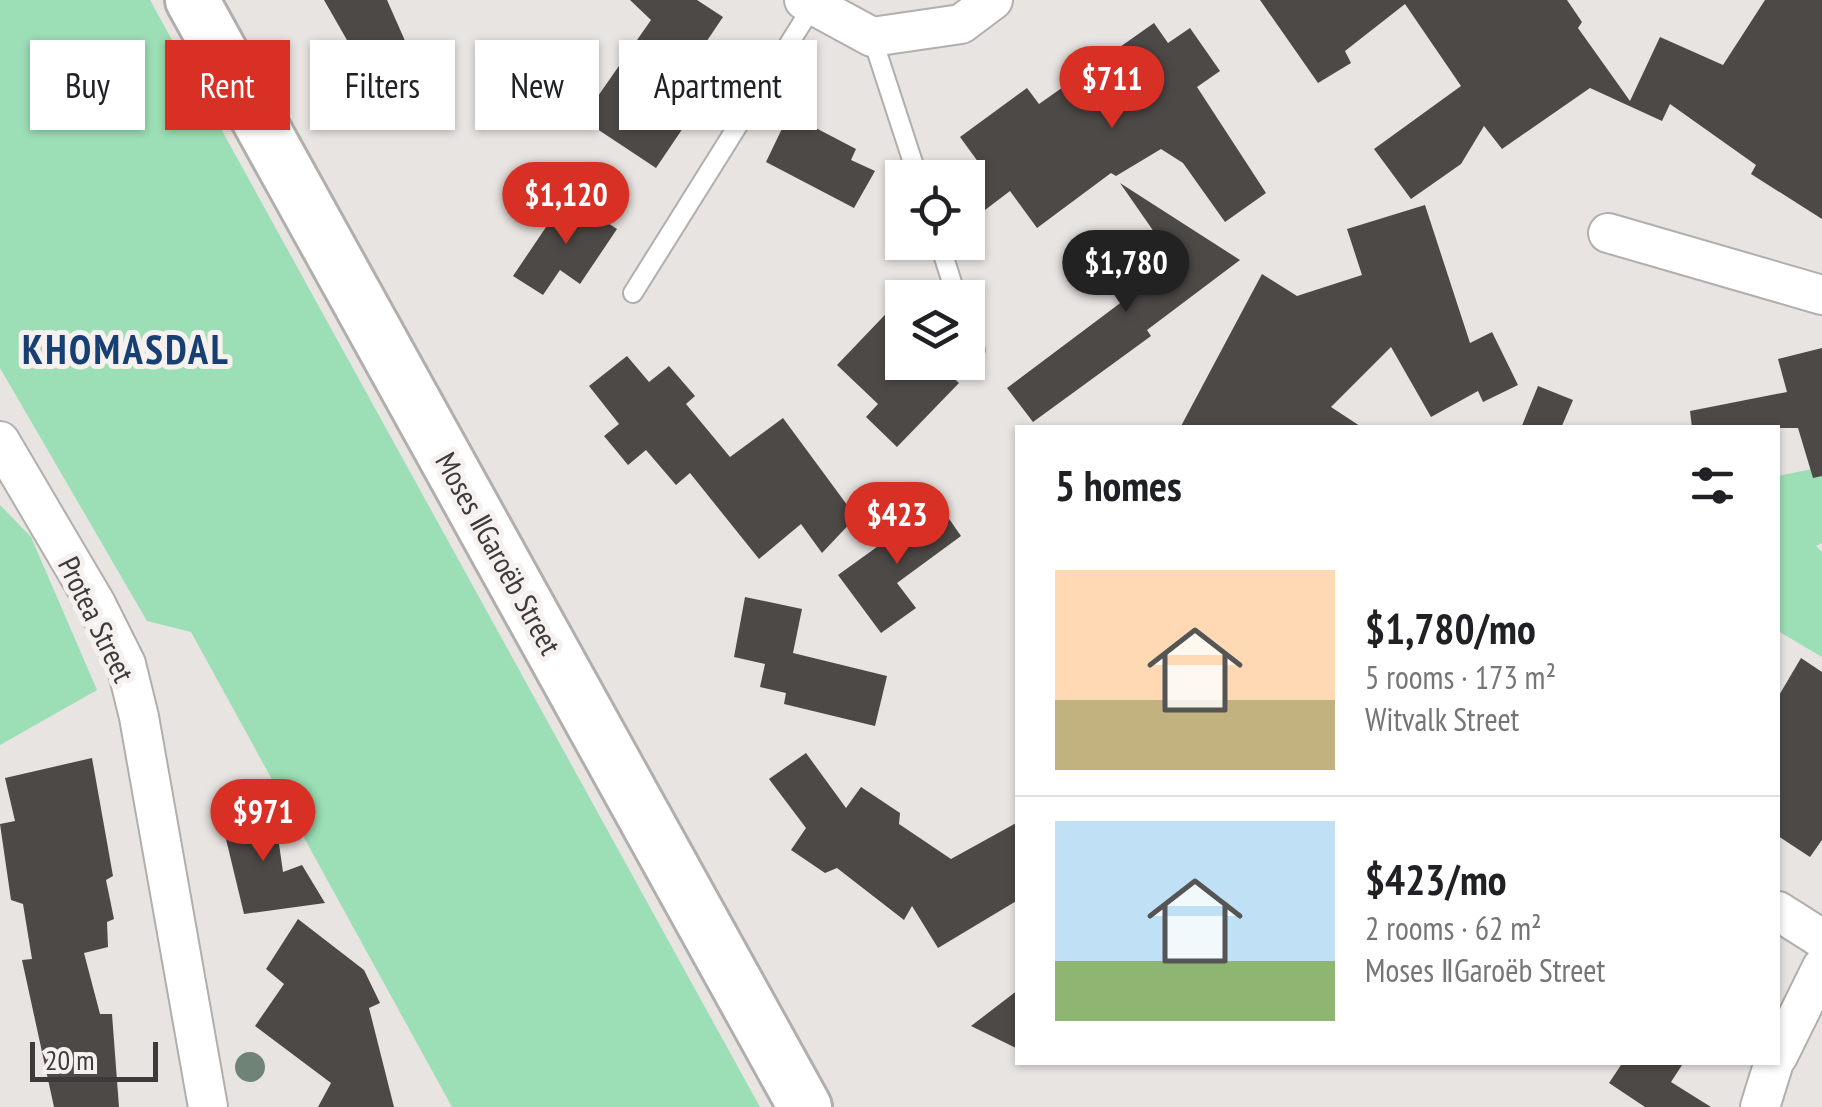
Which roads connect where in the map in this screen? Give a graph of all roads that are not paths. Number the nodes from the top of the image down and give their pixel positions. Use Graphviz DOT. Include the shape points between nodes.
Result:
graph roads {
  1 [pos="192,0"];
  2 [pos="994,0"];
  3 [pos="808,4"];
  4 [pos="872,37"];
  5 [pos="912,160"];
  6 [pos="1608,233"];
  7 [pos="632,293"];
  8 [pos="1822,295"];
  9 [pos="0,440"];
  10 [pos="1780,912"];
  11 [pos="1822,940"];
  12 [pos="1822,966"];
  13 [pos="1780,1051"];
  14 [pos="1774,1065"];
  15 [pos="208,1107"];
  16 [pos="806,1107"];
  17 [pos="1760,1107"];
  1 -- 16 [label="main road, Moses ǁGaroëb Street"];
  2 -- 4 [label="street" via="961,24"];
  3 -- 4 [label="street"];
  3 -- 7 [label="lane"];
  4 -- 5 [label="lane"];
  6 -- 8 [label="street"];
  9 -- 15 [label="street, Protea Street" via="126,664"];
  10 -- 11 [label="street"];
  12 -- 13 [label="street"];
  14 -- 17 [label="street"];
}
